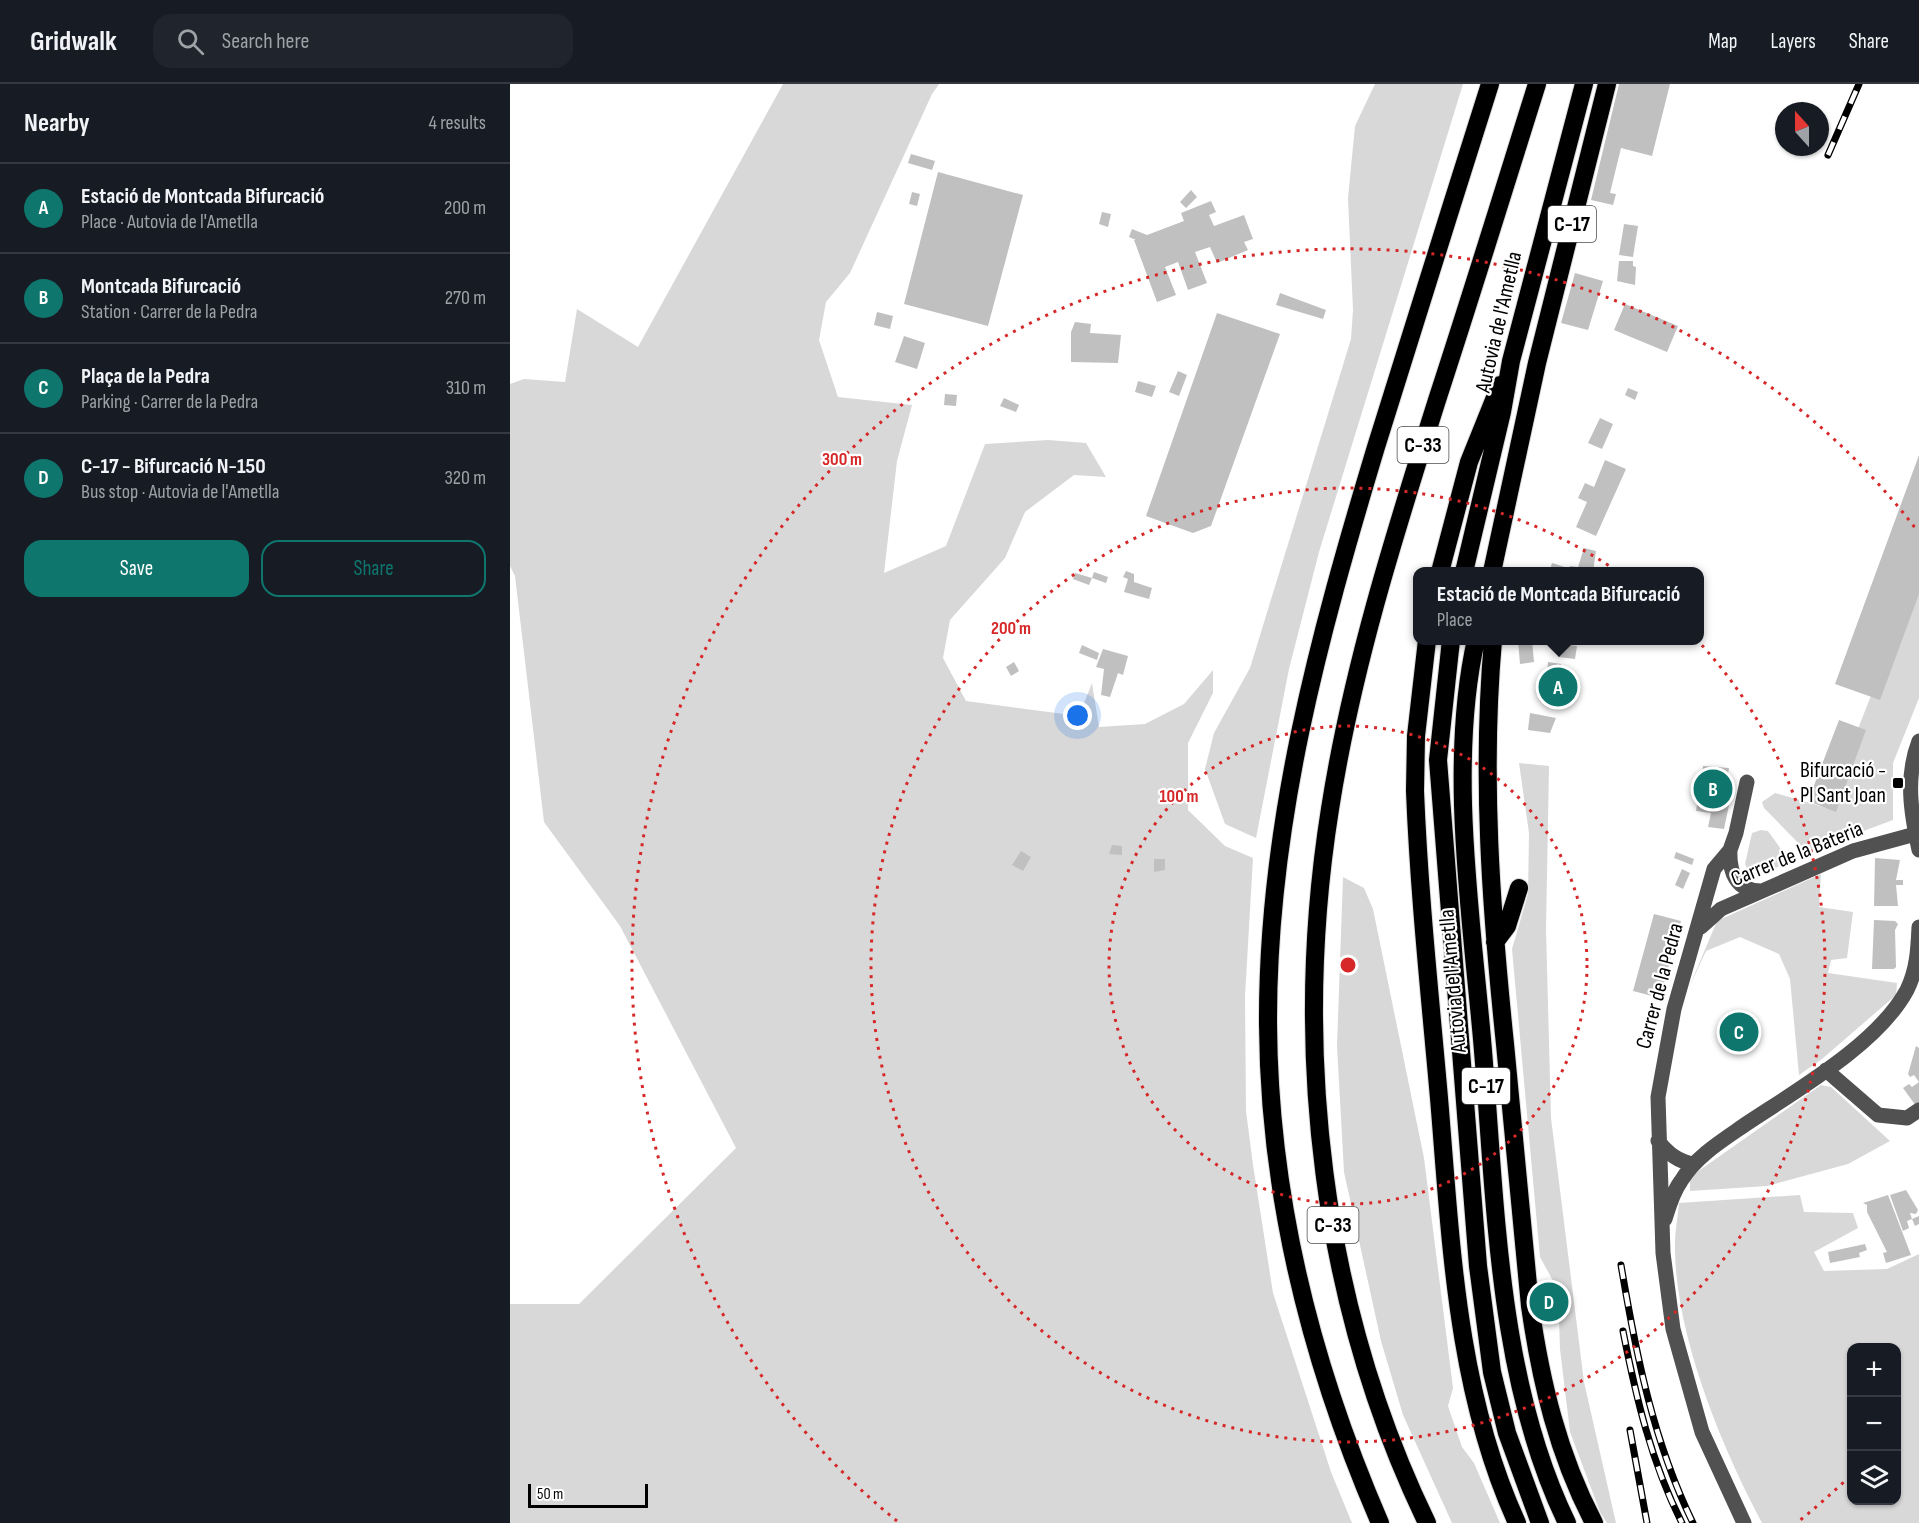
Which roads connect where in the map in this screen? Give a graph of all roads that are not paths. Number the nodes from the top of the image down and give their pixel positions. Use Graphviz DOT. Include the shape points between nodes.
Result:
graph roads {
  1 [pos="1490,84"];
  2 [pos="1537,84"];
  3 [pos="1584,84"];
  4 [pos="1606,84"];
  5 [pos="1510,361"];
  6 [pos="1441,567"];
  7 [pos="1465,567"];
  8 [pos="1493,567"];
  9 [pos="1426,645"];
  10 [pos="1450,645"];
  11 [pos="1475,645"];
  12 [pos="1493,645"];
  13 [pos="1919,741"];
  14 [pos="1747,782"];
  15 [pos="1917,834"];
  16 [pos="1730,850"];
  17 [pos="1919,850"];
  18 [pos="1490,889"];
  19 [pos="1761,891"];
  20 [pos="1919,927"];
  21 [pos="1699,929"];
  22 [pos="1495,942"];
  23 [pos="1913,991"];
  24 [pos="1827,1070"];
  25 [pos="1913,1114"];
  26 [pos="1658,1141"];
  27 [pos="1694,1164"];
  28 [pos="1660,1178"];
  29 [pos="1674,1191"];
  30 [pos="1662,1227"];
  31 [pos="1380,1523"];
  32 [pos="1428,1523"];
  33 [pos="1517,1523"];
  34 [pos="1540,1523"];
  35 [pos="1568,1523"];
  36 [pos="1594,1523"];
  37 [pos="1744,1523"];
  1 -- 31 [label="highway, C-33" via="1331,598 1284,806 1273,912 1268,1026 1270,1084 1295,1262 1330,1397"];
  2 -- 32 [label="highway, C-33" via="1393,541 1346,718 1329,811 1318,912 1314,966 1315,1081 1321,1156 1336,1243 1372,1385"];
  3 -- 5 [label="highway, Autovia de l'Ametlla / C-17"];
  4 -- 8 [label="highway, Autovia de l'Ametlla / C-17"];
  5 -- 6 [label="highway" via="1469,462"];
  5 -- 7 [label="highway, Autovia de l'Ametlla / C-17" via="1502,412"];
  9 -- 33 [label="highway" via="1416,736 1415,791 1443,1167 1461,1329 1471,1381 1496,1471"];
  10 -- 34 [label="highway, Autovia de l'Ametlla / C-17" via="1438,760 1478,1266 1492,1372 1507,1434"];
  11 -- 35 [label="highway, Autovia de l'Ametlla / C-17" via="1465,714 1466,855 1505,1299 1535,1446"];
  12 -- 18 [label="highway" via="1486,782"];
  13 -- 15 [label="street" via="1912,758 1910,811"];
  14 -- 16 [label="street, Carrer de la Pedra"];
  15 -- 17 [label="street"];
  15 -- 19 [label="street, Carrer de la Bateria" via="1853,851"];
  16 -- 19 [label="street, Carrer de la Pedra" via="1736,881 1751,891"];
  16 -- 21 [label="street, Carrer de la Pedra" via="1714,869"];
  18 -- 22 [label="highway"];
  18 -- 22 [label="highway" via="1508,893 1520,888 1507,926"];
  19 -- 21 [label="street, Carrer de la Bateria" via="1721,909"];
  20 -- 23 [label="street"];
  21 -- 26 [label="street, Carrer de la Pedra" via="1664,1054 1658,1096"];
  22 -- 36 [label="highway" via="1538,1357 1564,1458"];
  23 -- 24 [label="street"];
  24 -- 25 [label="street" via="1878,1115"];
  24 -- 27 [label="street" via="1713,1146"];
  26 -- 27 [label="street" via="1667,1152"];
  26 -- 28 [label="street, Carrer de la Pedra"];
  27 -- 29 [label="street"];
  28 -- 29 [label="street"];
  28 -- 30 [label="street, Carrer de la Pedra"];
  29 -- 30 [label="street"];
  30 -- 37 [label="street, Carrer de la Pedra" via="1673,1329 1694,1406 1716,1467"];
}
